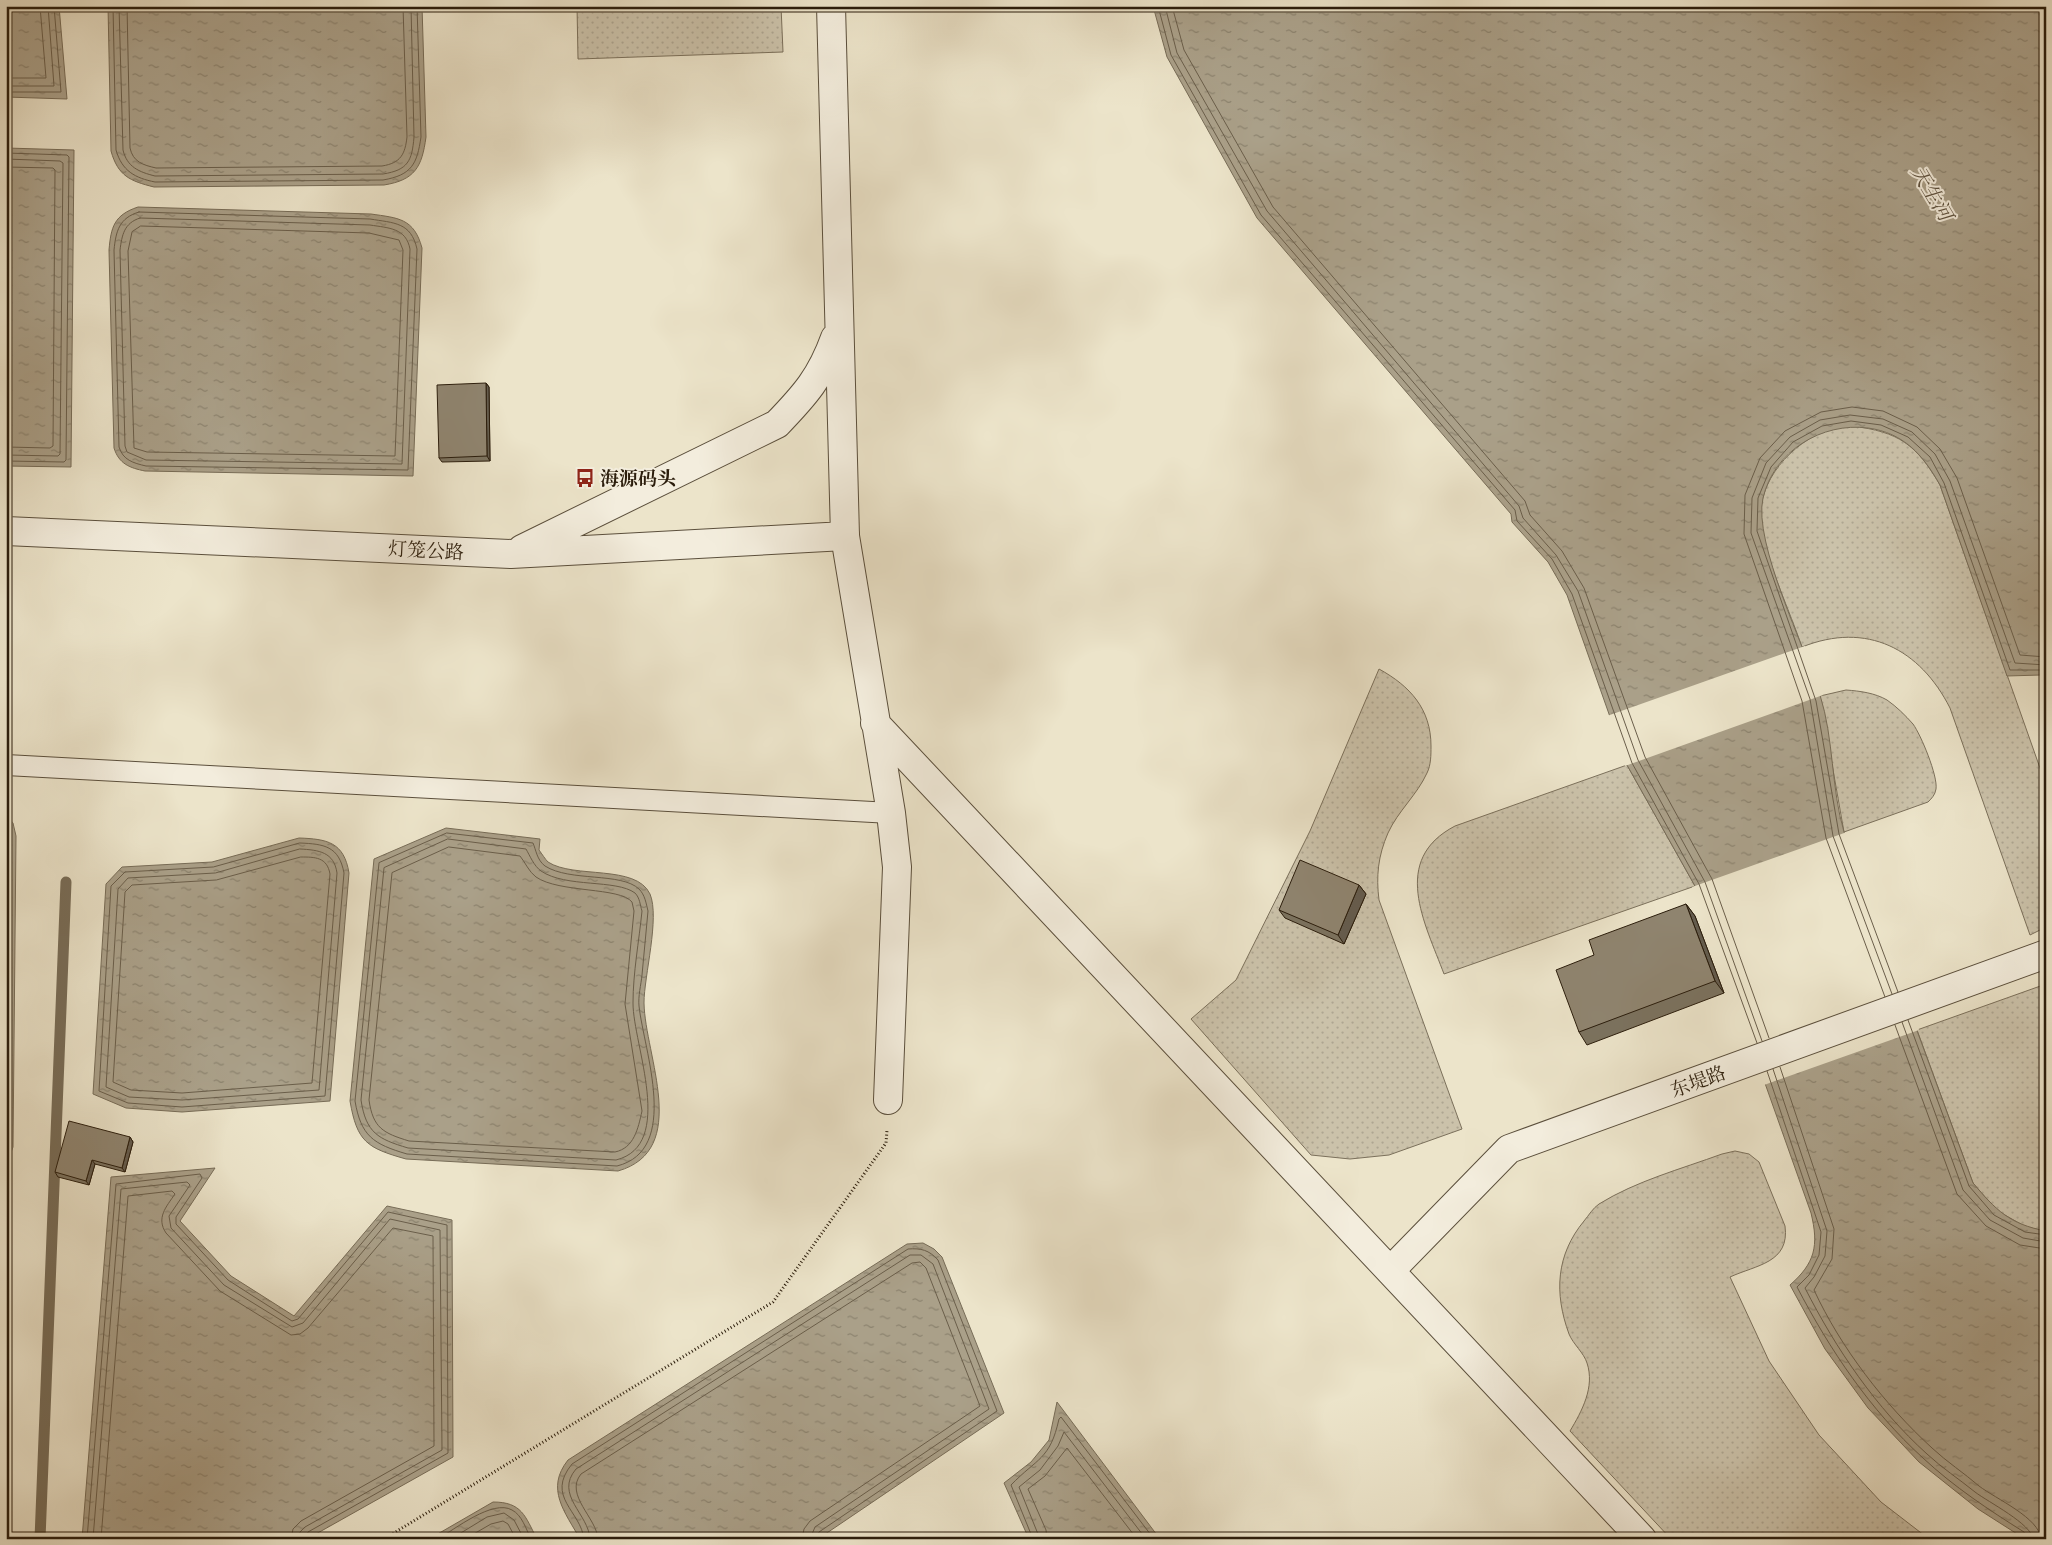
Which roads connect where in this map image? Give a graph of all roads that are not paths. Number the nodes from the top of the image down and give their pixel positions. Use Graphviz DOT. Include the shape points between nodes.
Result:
graph roads {
  1 [pos="831,6"];
  2 [pos="839,325"];
  3 [pos="6,531"];
  4 [pos="845,536"];
  5 [pos="511,554"];
  6 [pos="875,723"];
  7 [pos="6,765"];
  8 [pos="891,813"];
  9 [pos="2046,954"];
  10 [pos="888,1100"];
  11 [pos="1391,1270"];
  12 [pos="1642,1539"];
  1 -- 2 [label="street"];
  2 -- 4 [label="street"];
  2 -- 5 [label="street" via="826,366 804,396 776,424"];
  3 -- 5 [label="street, 灯笼公路"];
  4 -- 5 [label="street, 灯笼公路"];
  4 -- 6 [label="street"];
  6 -- 8 [label="street"];
  6 -- 11 [label="street"];
  7 -- 8 [label="lane"];
  8 -- 10 [label="street" via="897,868"];
  9 -- 11 [label="street, 东堤路" via="1509,1149"];
  11 -- 12 [label="street"];
}
